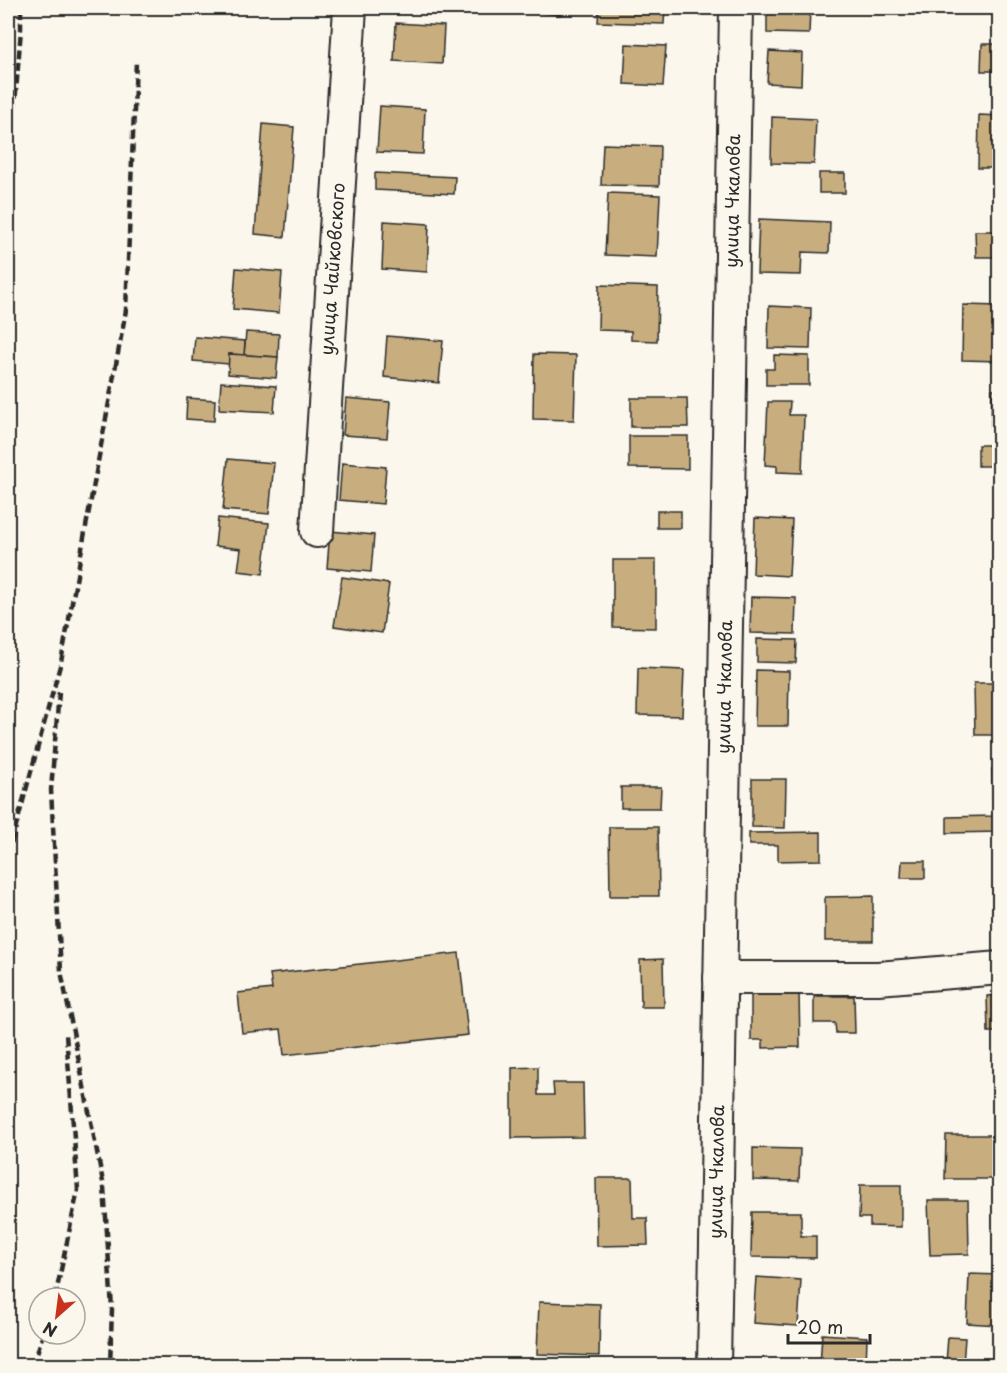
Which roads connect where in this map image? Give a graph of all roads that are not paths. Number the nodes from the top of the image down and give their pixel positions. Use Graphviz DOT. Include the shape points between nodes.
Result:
graph roads {
  1 [pos="350,8"];
  2 [pos="736,8"];
  3 [pos="316,531"];
  4 [pos="999,968"];
  5 [pos="720,978"];
  6 [pos="714,1365"];
  1 -- 3 [label="street, улица Чайковского"];
  2 -- 5 [label="street, улица Чкалова"];
  4 -- 5 [label="street" via="878,978"];
  5 -- 6 [label="street, улица Чкалова"];
}
